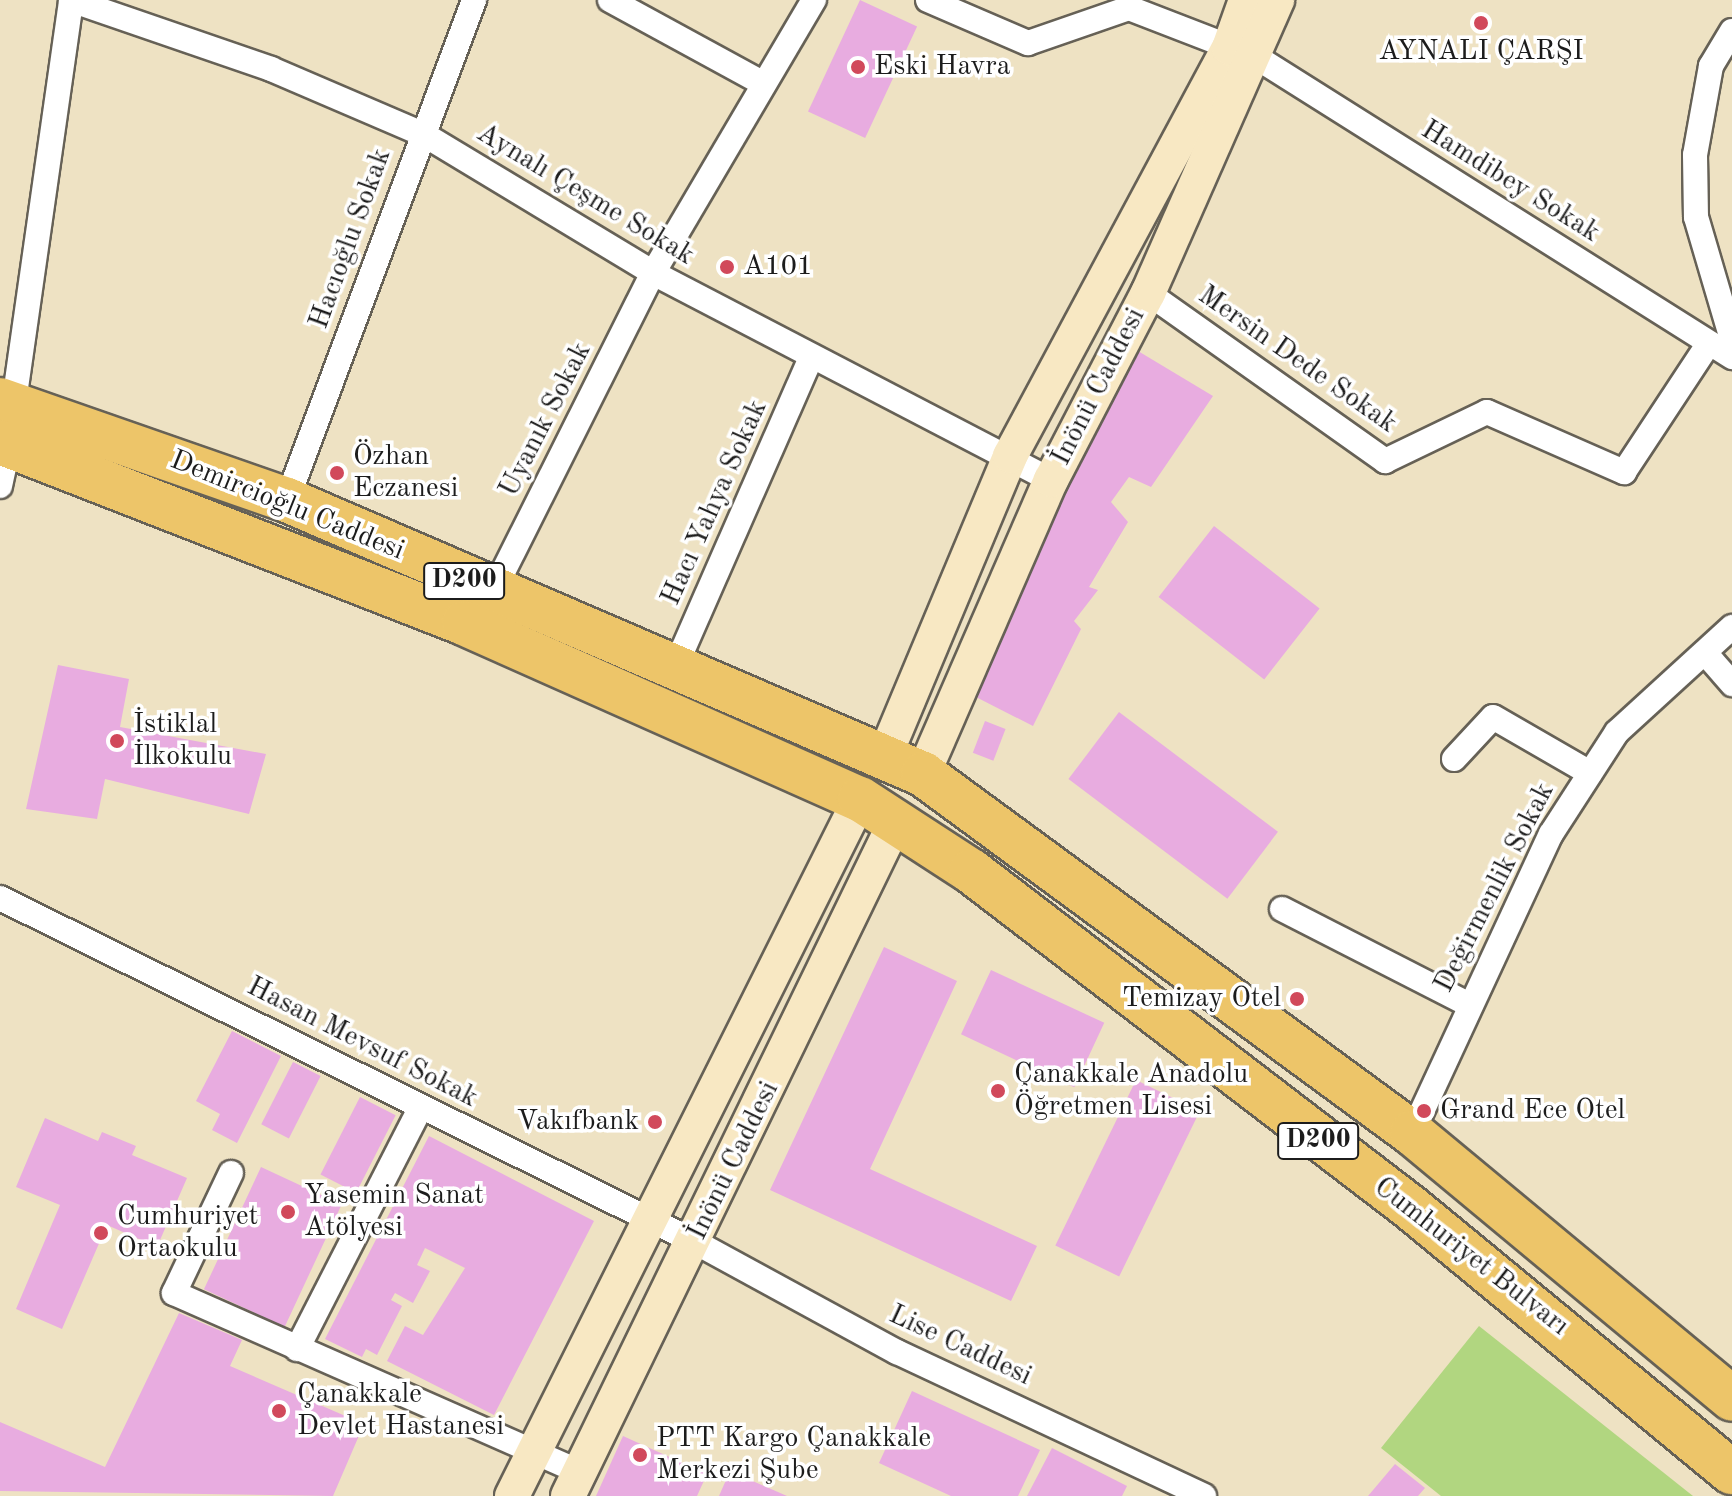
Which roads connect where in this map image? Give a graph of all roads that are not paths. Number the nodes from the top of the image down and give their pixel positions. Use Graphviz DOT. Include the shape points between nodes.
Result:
graph roads {
  1 [pos="71,0"];
  2 [pos="474,0"];
  3 [pos="610,0"];
  4 [pos="814,0"];
  5 [pos="928,0"];
  6 [pos="1246,0"];
  7 [pos="1277,0"];
  8 [pos="1732,31"];
  9 [pos="1242,52"];
  10 [pos="764,84"];
  11 [pos="423,134"];
  12 [pos="653,273"];
  13 [pos="1148,293"];
  14 [pos="1721,341"];
  15 [pos="1732,357"];
  16 [pos="811,358"];
  17 [pos="6,422"];
  18 [pos="1010,456"];
  19 [pos="1051,480"];
  20 [pos="0,486"];
  21 [pos="287,500"];
  22 [pos="492,594"];
  23 [pos="1732,627"];
  24 [pos="1706,654"];
  25 [pos="673,672"];
  26 [pos="1732,684"];
  27 [pos="886,753"];
  28 [pos="1454,759"];
  29 [pos="1590,773"];
  30 [pos="923,774"];
  31 [pos="877,811"];
  32 [pos="0,898"];
  33 [pos="1282,909"];
  34 [pos="1468,1004"];
  35 [pos="421,1107"];
  36 [pos="1412,1133"];
  37 [pos="231,1173"];
  38 [pos="651,1221"];
  39 [pos="695,1242"];
  40 [pos="297,1349"];
  41 [pos="1732,1399"];
  42 [pos="532,1451"];
  43 [pos="1732,1472"];
  44 [pos="573,1484"];
  45 [pos="512,1496"];
  46 [pos="1204,1496"];
  1 -- 11 [label="street, Aynalı Çeşme Sokak" via="271,69"];
  1 -- 17 [label="street"];
  2 -- 11 [label="street, Hacıoğlu Sokak"];
  3 -- 10 [label="street"];
  4 -- 10 [label="street, Uyanık Sokak"];
  5 -- 9 [label="street, Hamdibey Sokak" via="1028,43 1129,8"];
  6 -- 9 [label="street, İnönü Caddesi"];
  7 -- 9 [label="street, İnönü Caddesi"];
  8 -- 14 [label="street" via="1711,66 1695,171 1696,217"];
  9 -- 13 [label="street, İnönü Caddesi"];
  9 -- 14 [label="street, Hamdibey Sokak"];
  9 -- 18 [label="street, İnönü Caddesi"];
  10 -- 12 [label="street, Uyanık Sokak"];
  11 -- 12 [label="street, Aynalı Çeşme Sokak"];
  11 -- 21 [label="street, Hacıoğlu Sokak"];
  12 -- 16 [label="street, Aynalı Çeşme Sokak"];
  12 -- 22 [label="street, Uyanık Sokak"];
  13 -- 14 [label="street, Mersin Dede Sokak" via="1385,461 1487,412 1624,472"];
  13 -- 19 [label="street, İnönü Caddesi"];
  14 -- 15 [label="street, Hamdibey Sokak"];
  16 -- 18 [label="street, Aynalı Çeşme Sokak"];
  16 -- 25 [label="street, Hacı Yahya Sokak"];
  17 -- 20 [label="street"];
  17 -- 21 [label="highway, Demircioğlu Caddesi / D200"];
  17 -- 31 [label="highway, Demircioğlu Caddesi / D200"];
  18 -- 19 [label="street, Aynalı Çeşme Sokak"];
  18 -- 27 [label="street, İnönü Caddesi"];
  19 -- 30 [label="street, İnönü Caddesi"];
  21 -- 22 [label="highway, Demircioğlu Caddesi / D200"];
  22 -- 25 [label="highway, Demircioğlu Caddesi / D200"];
  23 -- 24 [label="street, Değirmenlik Sokak"];
  24 -- 26 [label="street"];
  24 -- 29 [label="street, Değirmenlik Sokak" via="1617,732"];
  25 -- 27 [label="highway, Demircioğlu Caddesi / D200"];
  27 -- 30 [label="highway, Demircioğlu Caddesi / D200"];
  27 -- 31 [label="highway"];
  28 -- 29 [label="street" via="1493,717"];
  29 -- 34 [label="street, Değirmenlik Sokak" via="1551,834"];
  30 -- 31 [label="highway"];
  30 -- 36 [label="highway, Cumhuriyet Bulvarı / D200"];
  31 -- 38 [label="street, İnönü Caddesi"];
  31 -- 39 [label="street, İnönü Caddesi"];
  31 -- 43 [label="highway, Cumhuriyet Bulvarı / D200" via="971,871 1410,1207"];
  32 -- 35 [label="street, Hasan Mevsuf Sokak"];
  33 -- 34 [label="street"];
  34 -- 36 [label="street, Değirmenlik Sokak"];
  35 -- 38 [label="street, Hasan Mevsuf Sokak"];
  35 -- 40 [label="street"];
  36 -- 41 [label="highway, Cumhuriyet Bulvarı / D200"];
  37 -- 40 [label="street" via="174,1293"];
  38 -- 39 [label="street, Hasan Mevsuf Sokak"];
  38 -- 42 [label="street, İnönü Caddesi"];
  39 -- 44 [label="street, İnönü Caddesi"];
  39 -- 46 [label="street, Lise Caddesi" via="897,1352"];
  40 -- 42 [label="street"];
  42 -- 44 [label="street"];
  42 -- 45 [label="street, İnönü Caddesi"];
}
